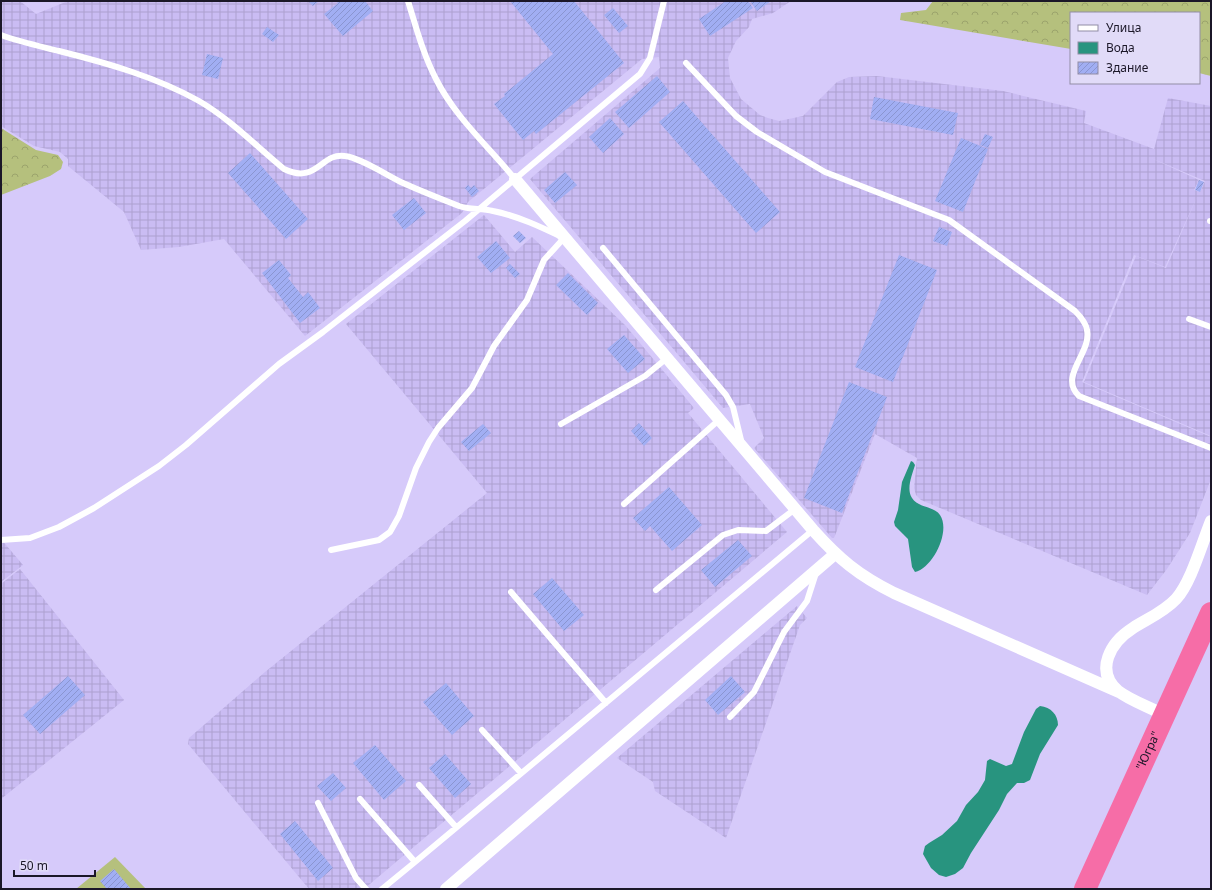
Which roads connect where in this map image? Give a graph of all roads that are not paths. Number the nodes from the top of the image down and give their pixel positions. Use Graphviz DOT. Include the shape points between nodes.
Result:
graph roads {
  1 [pos="408,1"];
  2 [pos="664,1"];
  3 [pos="1,35"];
  4 [pos="686,63"];
  5 [pos="515,178"];
  6 [pos="479,208"];
  7 [pos="564,238"];
  8 [pos="603,248"];
  9 [pos="1189,319"];
  10 [pos="1211,327"];
  11 [pos="667,358"];
  12 [pos="720,420"];
  13 [pos="561,424"];
  14 [pos="742,446"];
  15 [pos="1211,448"];
  16 [pos="624,504"];
  17 [pos="796,509"];
  18 [pos="1211,521"];
  19 [pos="813,530"];
  20 [pos="1,540"];
  21 [pos="331,550"];
  22 [pos="835,554"];
  23 [pos="817,569"];
  24 [pos="656,590"];
  25 [pos="511,592"];
  26 [pos="1211,613"];
  27 [pos="1119,692"];
  28 [pos="606,703"];
  29 [pos="1164,715"];
  30 [pos="730,717"];
  31 [pos="482,730"];
  32 [pos="521,774"];
  33 [pos="418,786"];
  34 [pos="360,799"];
  35 [pos="318,803"];
  36 [pos="456,828"];
  37 [pos="415,862"];
  38 [pos="366,889"];
  39 [pos="382,889"];
  40 [pos="446,889"];
  41 [pos="1085,889"];
  1 -- 5 [label="lane" via="435,78 466,123"];
  2 -- 5 [label="lane" via="645,69"];
  3 -- 6 [label="lane" via="25,44 126,70 171,88 213,110 284,169 294,174 310,172 333,158 346,156 459,206 468,209"];
  4 -- 15 [label="lane" via="736,116 757,132 825,172 932,212 958,225 1075,311 1088,330 1087,341 1072,376 1071,384 1079,396"];
  5 -- 6 [label="lane"];
  5 -- 7 [label="street"];
  6 -- 7 [label="lane" via="524,219"];
  6 -- 20 [label="lane" via="375,292 279,364 159,466 94,508 59,527 30,538"];
  7 -- 11 [label="street"];
  7 -- 21 [label="lane" via="544,260 527,300 494,346 472,388 438,428 416,468 399,516 390,532 379,540"];
  8 -- 14 [label="lane" via="726,395 732,407"];
  9 -- 10 [label="lane"];
  11 -- 12 [label="street"];
  11 -- 13 [label="lane" via="645,376"];
  12 -- 14 [label="street"];
  12 -- 16 [label="lane"];
  14 -- 17 [label="street"];
  17 -- 19 [label="street"];
  17 -- 24 [label="lane" via="766,531 738,530 723,535"];
  18 -- 27 [label="street" via="1182,591 1166,608 1121,637 1108,655 1107,673 1110,683"];
  19 -- 22 [label="street"];
  19 -- 28 [label="lane"];
  22 -- 23 [label="street"];
  22 -- 27 [label="street" via="862,576 894,593"];
  23 -- 30 [label="lane" via="807,601 784,632 754,692"];
  23 -- 40 [label="street"];
  25 -- 28 [label="lane"];
  26 -- 29 [label="highway, \"Югра\""];
  27 -- 29 [label="street"];
  28 -- 32 [label="lane"];
  29 -- 41 [label="highway, \"Югра\""];
  31 -- 32 [label="lane"];
  32 -- 36 [label="lane"];
  33 -- 36 [label="lane"];
  34 -- 37 [label="lane"];
  35 -- 38 [label="lane" via="356,878"];
  36 -- 37 [label="lane"];
  37 -- 39 [label="lane"];
}
